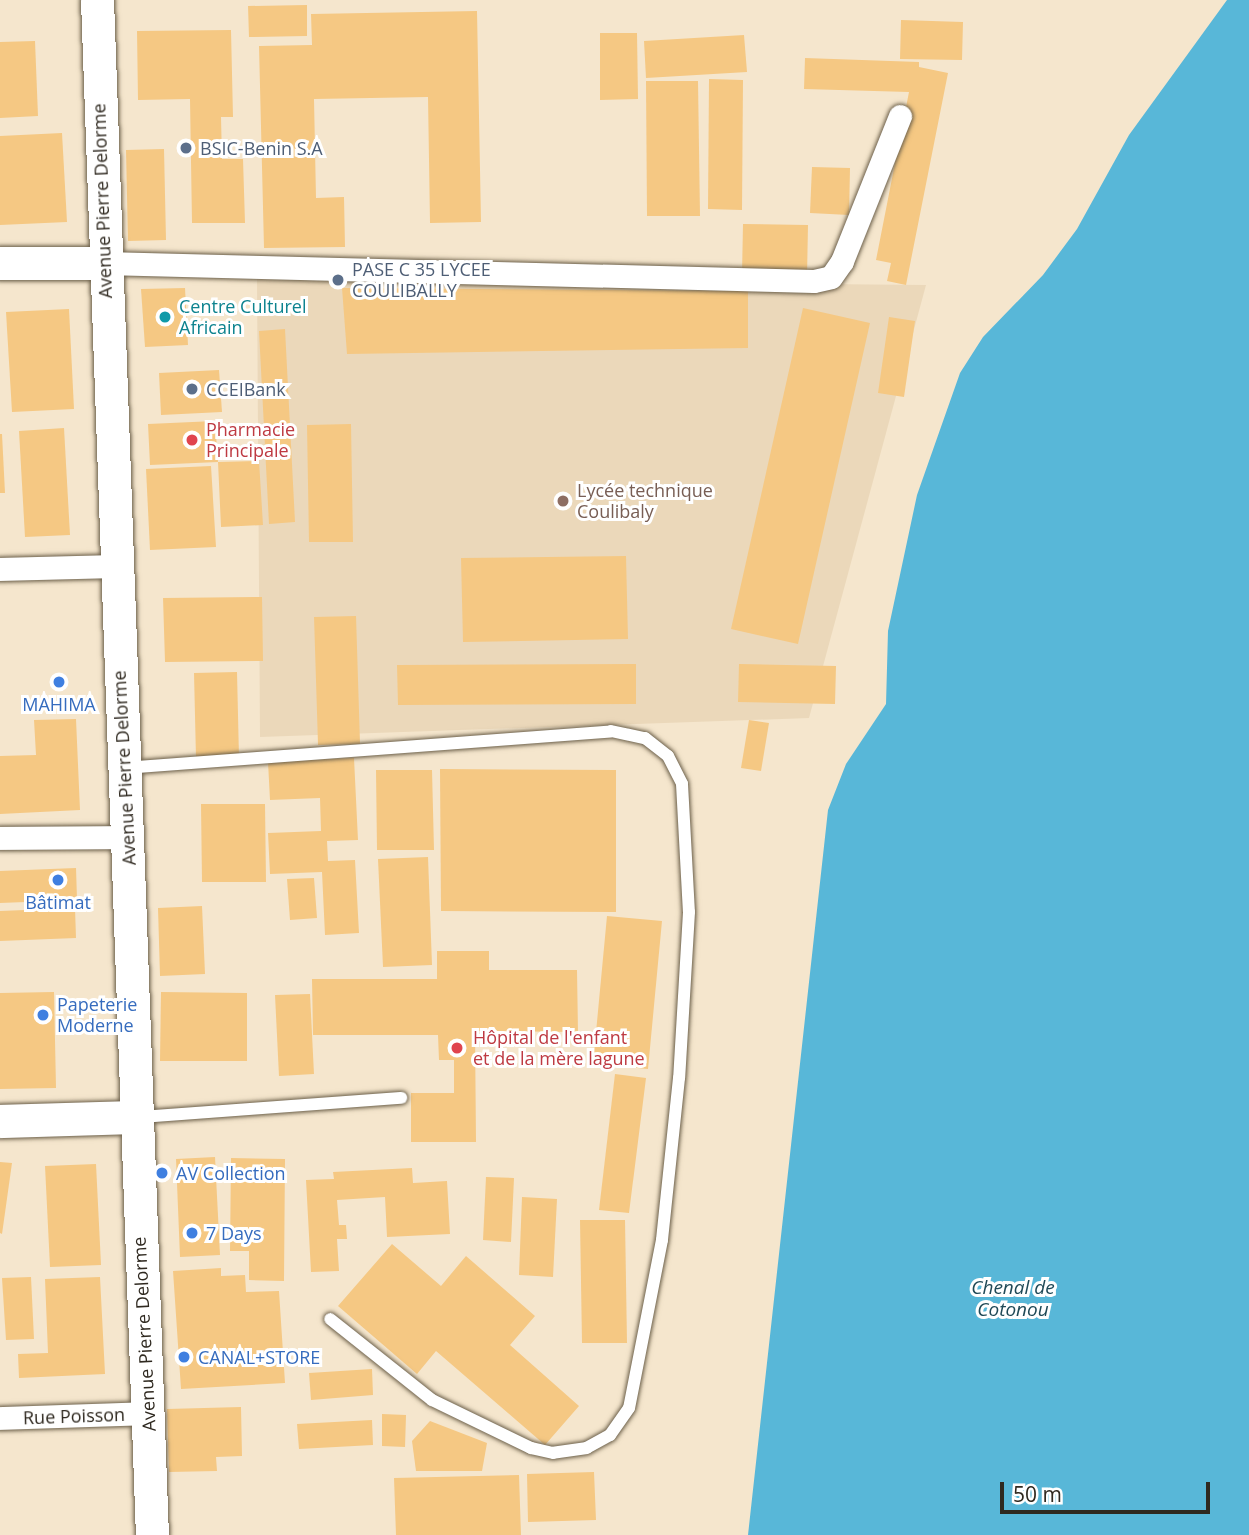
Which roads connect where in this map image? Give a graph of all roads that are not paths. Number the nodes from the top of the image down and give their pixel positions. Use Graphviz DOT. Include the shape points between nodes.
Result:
graph roads {
  1 [pos="97,0"];
  2 [pos="900,116"];
  3 [pos="104,262"];
  4 [pos="0,263"];
  5 [pos="114,566"];
  6 [pos="0,569"];
  7 [pos="124,768"];
  8 [pos="128,837"];
  9 [pos="0,838"];
  10 [pos="401,1098"];
  11 [pos="134,1117"];
  12 [pos="0,1121"];
  13 [pos="330,1319"];
  14 [pos="147,1413"];
  15 [pos="0,1418"];
  16 [pos="152,1535"];
  1 -- 3 [label="main road, Avenue Pierre Delorme"];
  2 -- 3 [label="street" via="842,261 831,277 814,282"];
  3 -- 4 [label="main road"];
  3 -- 5 [label="main road, Avenue Pierre Delorme"];
  5 -- 6 [label="street"];
  5 -- 7 [label="main road, Avenue Pierre Delorme"];
  7 -- 8 [label="main road, Avenue Pierre Delorme"];
  7 -- 13 [label="lane" via="611,731 645,738 668,756 681,783 689,912 679,1078 662,1240 629,1408 610,1434 587,1448 553,1453 531,1448 432,1400"];
  8 -- 9 [label="street"];
  8 -- 11 [label="main road, Avenue Pierre Delorme"];
  10 -- 11 [label="lane"];
  11 -- 12 [label="main road"];
  11 -- 14 [label="main road, Avenue Pierre Delorme"];
  14 -- 15 [label="street, Rue Poisson"];
  14 -- 16 [label="main road, Avenue Pierre Delorme"];
}
